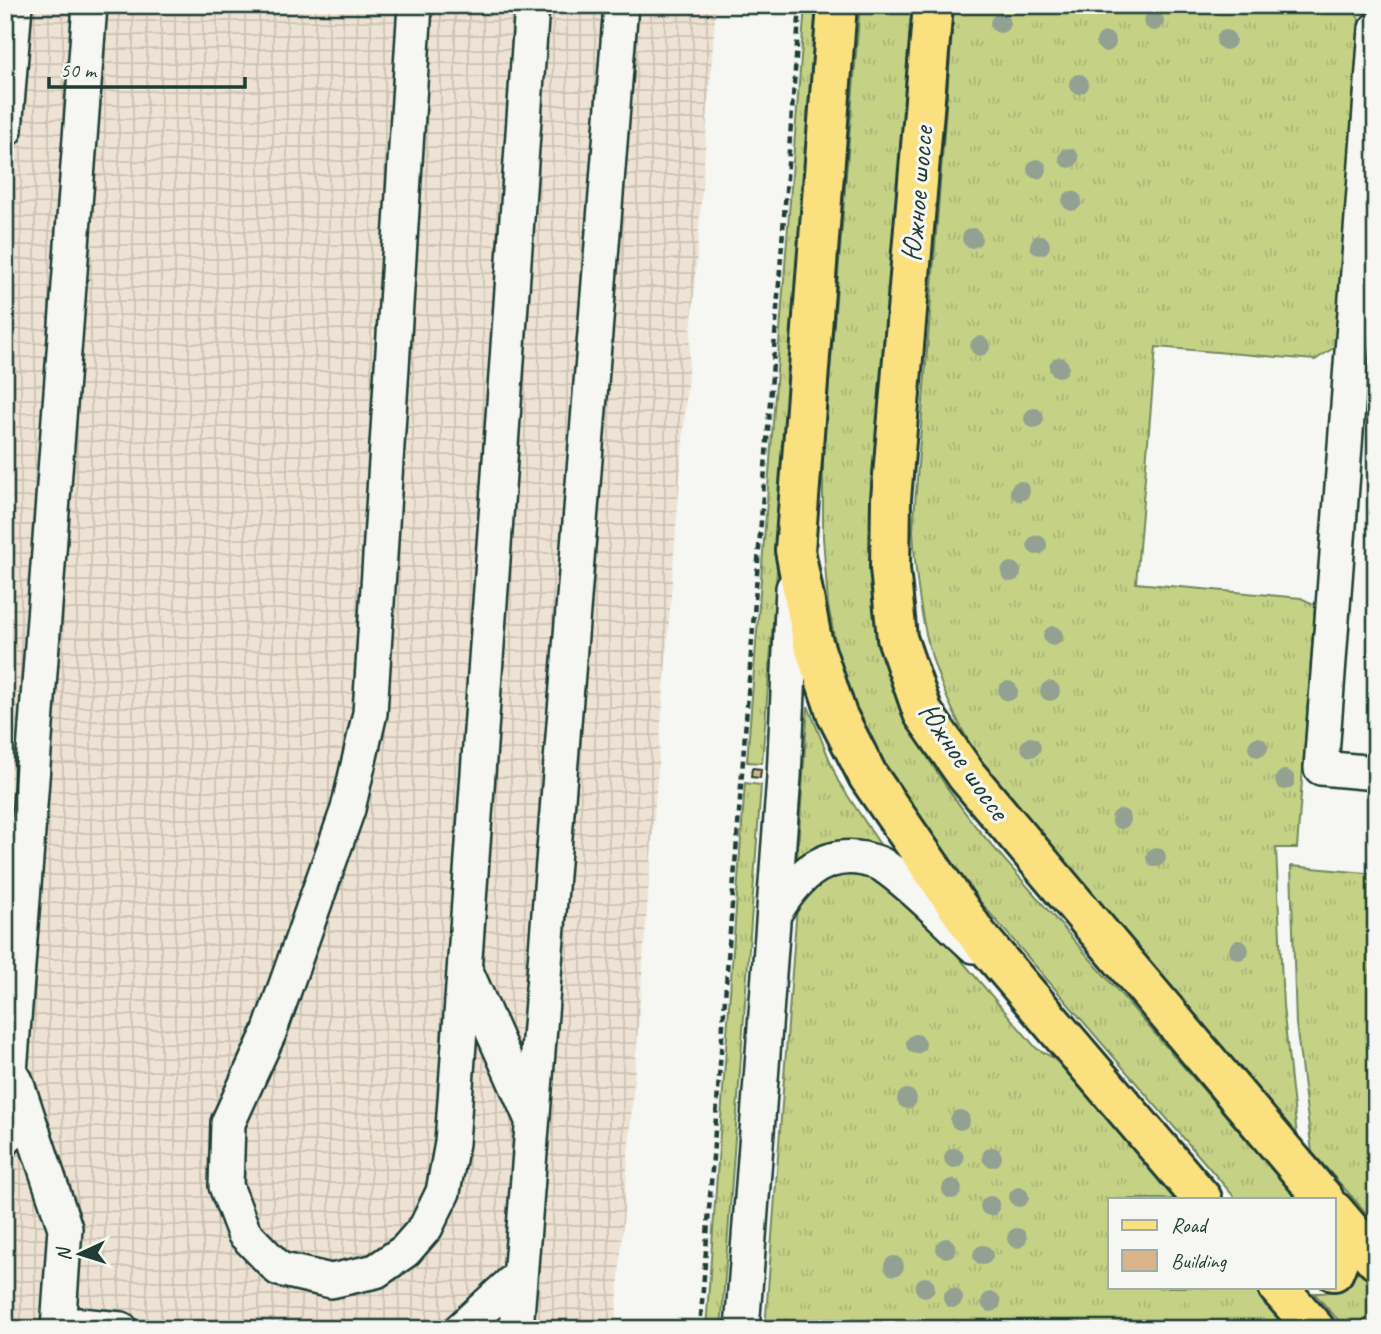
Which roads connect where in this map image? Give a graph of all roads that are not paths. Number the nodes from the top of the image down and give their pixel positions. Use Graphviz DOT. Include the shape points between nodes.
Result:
graph roads {
  1 [pos="15,5"];
  2 [pos="90,5"];
  3 [pos="415,5"];
  4 [pos="533,5"];
  5 [pos="621,5"];
  6 [pos="837,5"];
  7 [pos="933,5"];
  8 [pos="1376,29"];
  9 [pos="5,130"];
  10 [pos="795,550"];
  11 [pos="1376,773"];
  12 [pos="774,914"];
  13 [pos="463,964"];
  14 [pos="1014,981"];
  15 [pos="11,1065"];
  16 [pos="532,1121"];
  17 [pos="5,1139"];
  18 [pos="1201,1198"];
  19 [pos="1322,1198"];
  20 [pos="1336,1214"];
  21 [pos="1336,1224"];
  22 [pos="1376,1260"];
  23 [pos="1336,1266"];
  24 [pos="520,1275"];
  25 [pos="1279,1288"];
  26 [pos="58,1326"];
  27 [pos="1313,1327"];
  28 [pos="121,1329"];
  29 [pos="461,1329"];
  30 [pos="516,1329"];
  31 [pos="742,1329"];
  1 -- 9 [label="street"];
  2 -- 15 [label="street"];
  3 -- 13 [label="street" via="370,713 348,809 269,1033 228,1123 226,1186 244,1233 279,1269 331,1281 376,1271 405,1251 426,1227 443,1192 452,1143"];
  4 -- 13 [label="street"];
  5 -- 16 [label="street"];
  6 -- 10 [label="main road"];
  7 -- 19 [label="main road, Южное шоссе" via="891,499 890,568 897,638 923,713 967,776"];
  8 -- 11 [label="street" via="1321,768"];
  10 -- 12 [label="street"];
  10 -- 14 [label="main road" via="812,640 836,715 868,776"];
  12 -- 14 [label="street" via="791,886 811,868 853,857 882,864"];
  12 -- 31 [label="street"];
  13 -- 16 [label="street"];
  14 -- 18 [label="main road"];
  15 -- 17 [label="street"];
  15 -- 26 [label="street" via="65,1228"];
  16 -- 24 [label="street"];
  20 -- 22 [label="main road, Южное шоссе"];
  21 -- 23 [label="main road" via="1342,1251"];
  24 -- 29 [label="street"];
  24 -- 30 [label="street"];
  25 -- 27 [label="main road"];
  26 -- 28 [label="street"];
}
